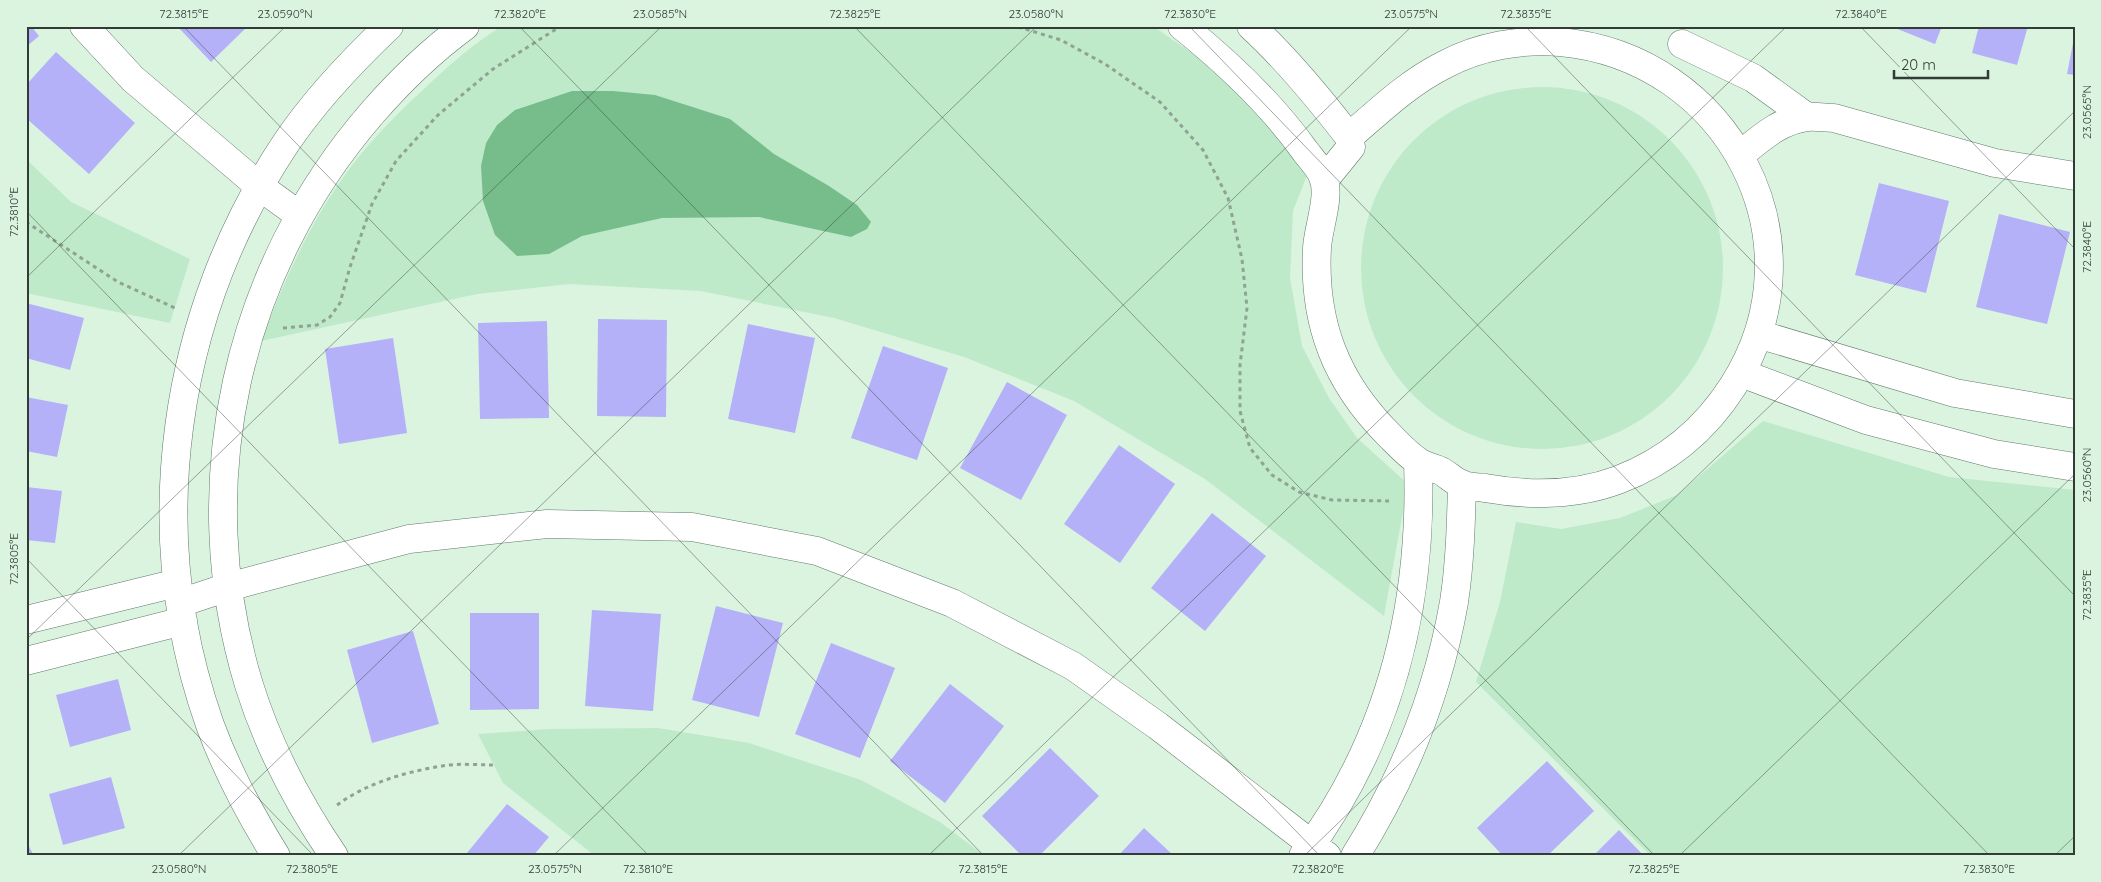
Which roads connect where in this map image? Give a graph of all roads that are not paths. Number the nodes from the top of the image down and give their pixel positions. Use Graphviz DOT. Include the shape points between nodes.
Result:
graph roads {
  1 [pos="84,26"];
  2 [pos="388,26"];
  3 [pos="1182,26"];
  4 [pos="1251,26"];
  5 [pos="462,27"];
  6 [pos="1688,35"];
  7 [pos="1672,81"];
  8 [pos="1808,117"];
  9 [pos="1349,137"];
  10 [pos="1740,155"];
  11 [pos="2075,176"];
  12 [pos="1325,179"];
  13 [pos="259,186"];
  14 [pos="299,214"];
  15 [pos="1758,334"];
  16 [pos="1741,373"];
  17 [pos="2075,414"];
  18 [pos="1418,462"];
  19 [pos="2075,467"];
  20 [pos="1462,484"];
  21 [pos="228,588"];
  22 [pos="180,602"];
  23 [pos="26,620"];
  24 [pos="26,661"];
  25 [pos="1314,851"];
  26 [pos="276,856"];
  27 [pos="334,856"];
  28 [pos="1355,856"];
  1 -- 13 [label="street" via="132,79"];
  2 -- 13 [label="street" via="318,100"];
  3 -- 12 [label="street" via="1257,93 1293,134"];
  4 -- 9 [label="street" via="1314,92"];
  5 -- 14 [label="street" via="423,60 355,132"];
  6 -- 7 [label="street"];
  6 -- 8 [label="street"];
  7 -- 9 [label="street" via="1611,51 1545,41 1511,43 1446,63 1417,80"];
  7 -- 10 [label="street" via="1704,109"];
  8 -- 10 [label="street" via="1774,129"];
  8 -- 11 [label="street" via="1834,118 1995,163"];
  9 -- 12 [label="street" via="1351,147"];
  10 -- 15 [label="street" via="1762,212 1767,243 1768,281"];
  12 -- 18 [label="street" via="1316,278 1320,314 1331,350 1347,383 1368,413"];
  13 -- 14 [label="street"];
  13 -- 22 [label="street" via="220,265 188,371 174,476 173,530"];
  14 -- 21 [label="street" via="266,284 236,382 223,484"];
  15 -- 16 [label="street"];
  15 -- 17 [label="street" via="1955,393"];
  16 -- 19 [label="street" via="1866,420 1994,454"];
  16 -- 20 [label="street" via="1718,410 1695,434 1638,472 1574,492 1506,492"];
  18 -- 20 [label="street"];
  18 -- 25 [label="street" via="1417,553 1399,655 1384,704"];
  20 -- 28 [label="street" via="1461,543 1442,658 1425,714 1403,769 1377,822"];
  21 -- 22 [label="street"];
  21 -- 25 [label="street" via="409,539 548,524 692,527 816,552 952,603 1073,666 1158,726"];
  21 -- 27 [label="street" via="236,637 266,733 287,778"];
  22 -- 23 [label="street"];
  22 -- 24 [label="street"];
  22 -- 26 [label="street" via="194,674 211,726 231,775"];
}
